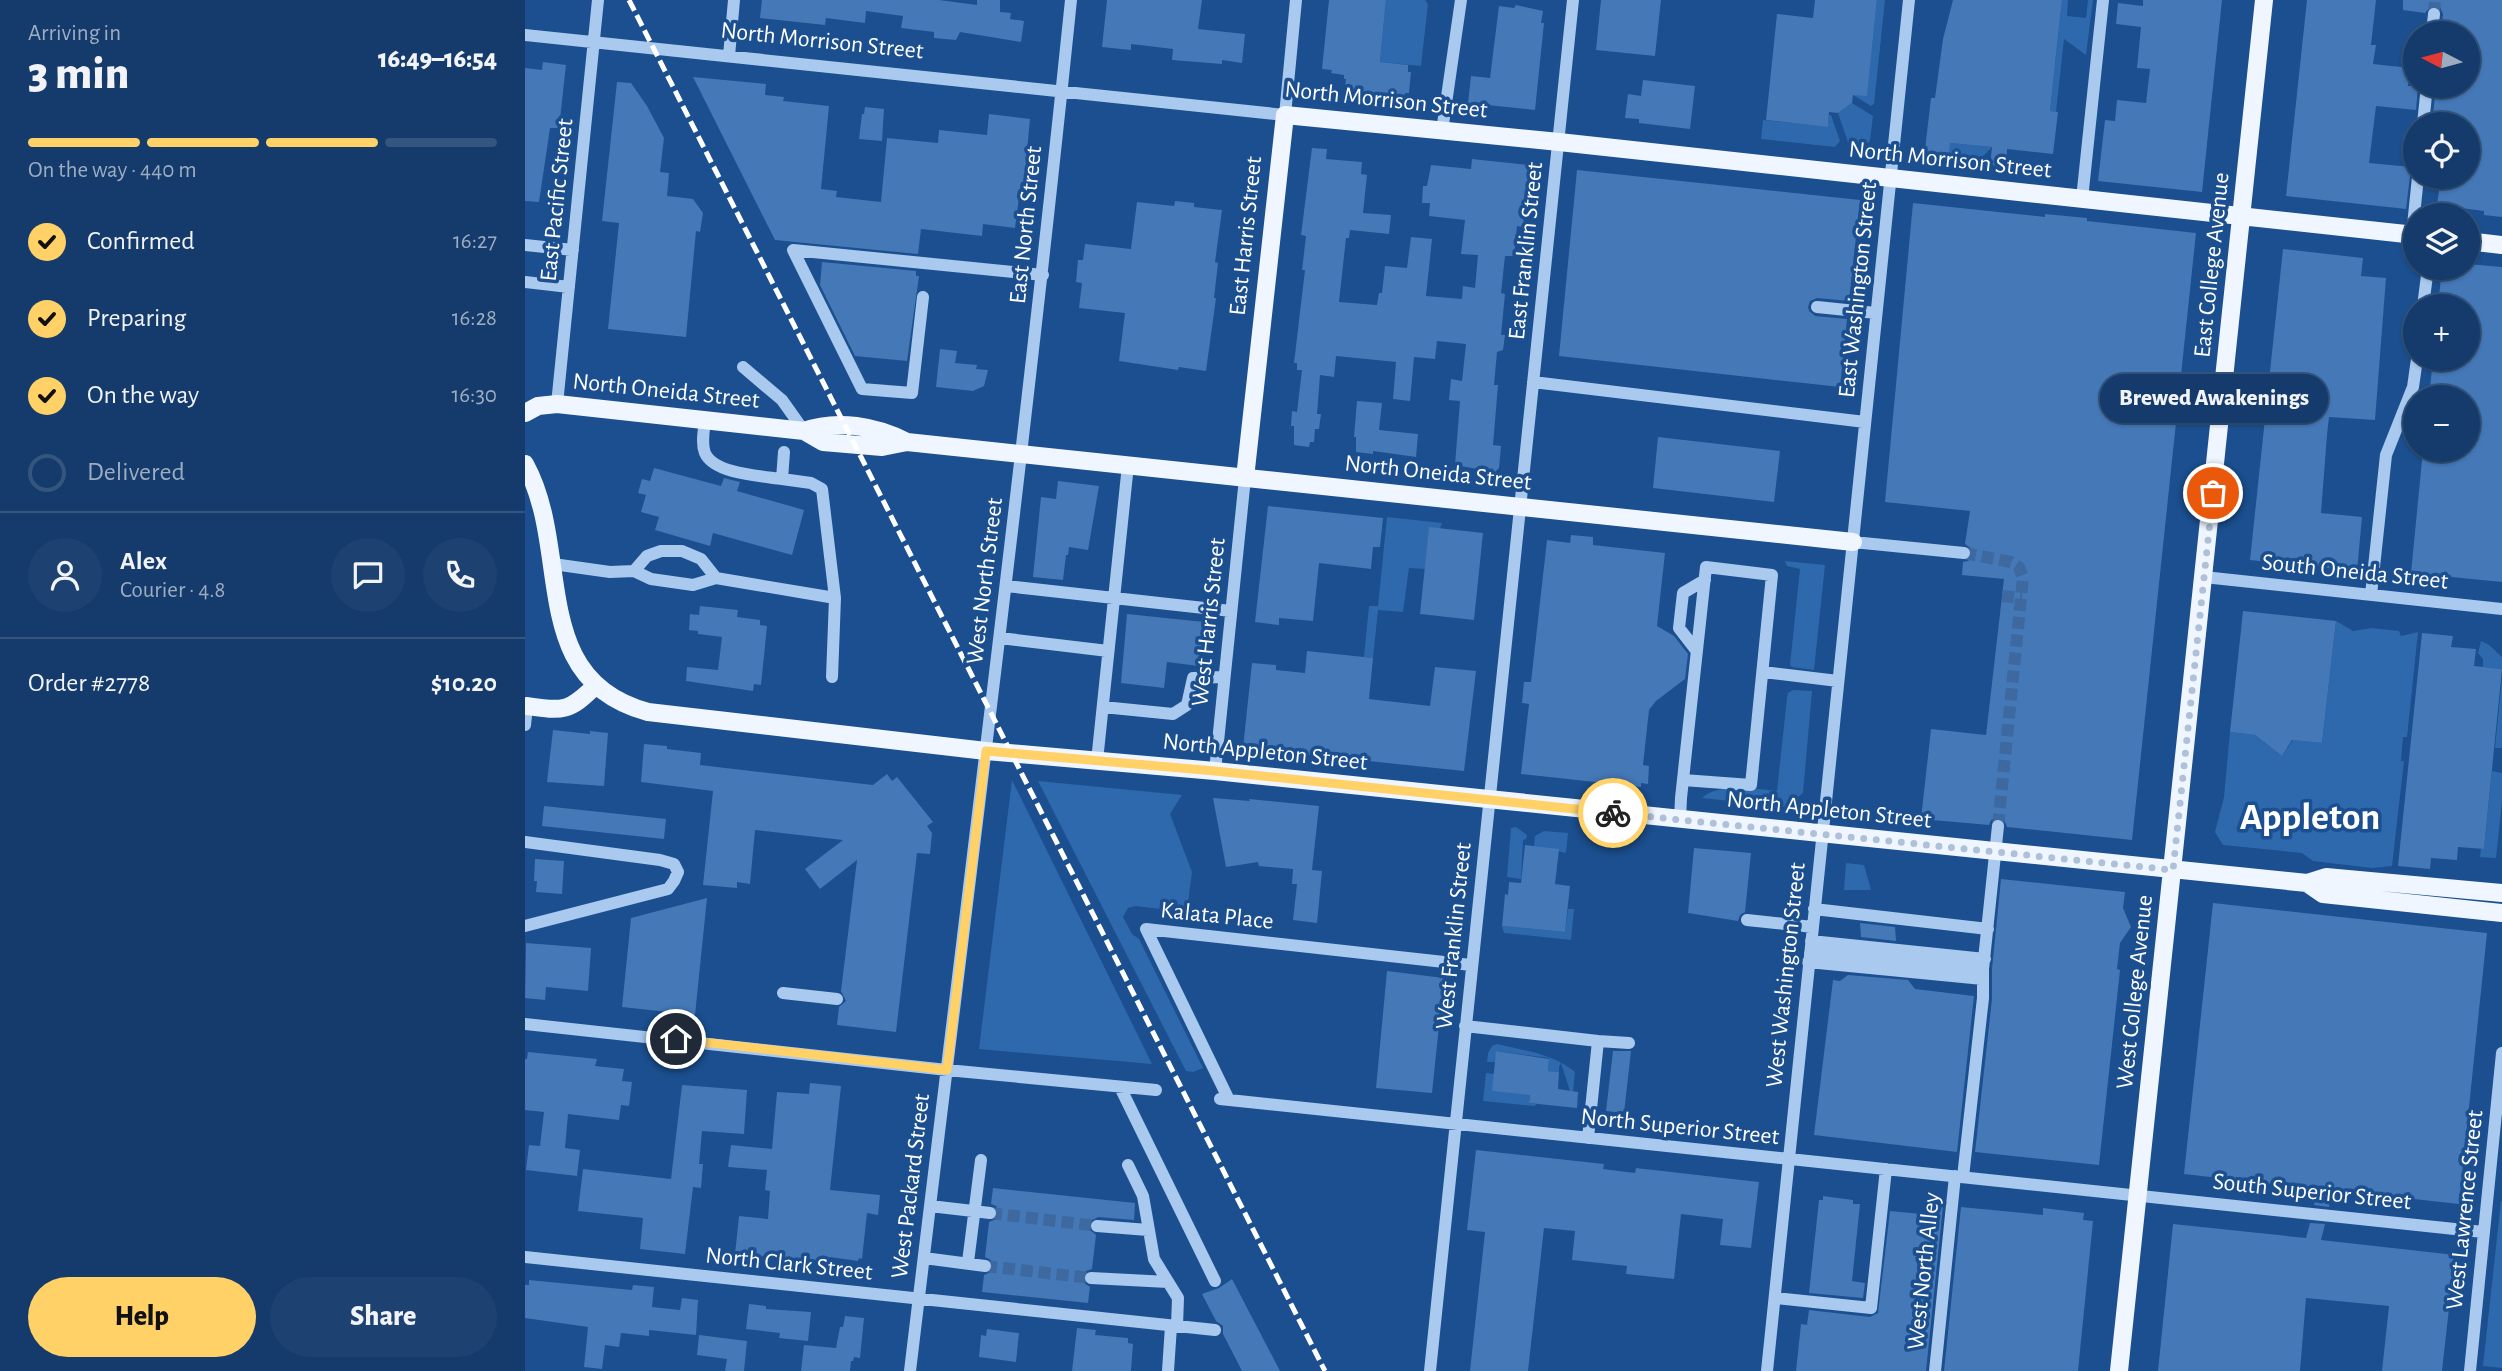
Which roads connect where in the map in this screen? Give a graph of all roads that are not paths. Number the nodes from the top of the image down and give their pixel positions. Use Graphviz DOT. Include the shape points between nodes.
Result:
graph roads {
  1 [pos="598,0"];
  2 [pos="734,0"];
  3 [pos="1071,0"];
  4 [pos="1296,0"];
  5 [pos="1461,0"];
  6 [pos="1573,0"];
  7 [pos="1909,0"];
  8 [pos="2103,0"];
  9 [pos="2264,0"];
  10 [pos="2434,14"];
  11 [pos="2433,21"];
  12 [pos="525,35"];
  13 [pos="595,41"];
  14 [pos="729,55"];
  15 [pos="1062,91"];
  16 [pos="1285,115"];
  17 [pos="1442,131"];
  18 [pos="1559,142"];
  19 [pos="1891,178"];
  20 [pos="2082,199"];
  21 [pos="2242,216"];
  22 [pos="2403,234"];
  23 [pos="2480,242"];
  24 [pos="525,245"];
  25 [pos="2502,245"];
  26 [pos="573,250"];
  27 [pos="1042,275"];
  28 [pos="525,282"];
  29 [pos="569,287"];
  30 [pos="923,297"];
  31 [pos="1817,307"];
  32 [pos="1876,313"];
  33 [pos="743,367"];
  34 [pos="2415,371"];
  35 [pos="1533,382"];
  36 [pos="557,404"];
  37 [pos="525,413"];
  38 [pos="705,419"];
  39 [pos="1865,422"];
  40 [pos="804,431"];
  41 [pos="784,452"];
  42 [pos="1021,453"];
  43 [pos="525,464"];
  44 [pos="1128,465"];
  45 [pos="1245,478"];
  46 [pos="782,479"];
  47 [pos="1519,506"];
  48 [pos="1853,542"];
  49 [pos="1964,553"];
  50 [pos="553,564"];
  51 [pos="634,570"];
  52 [pos="2204,577"];
  53 [pos="716,578"];
  54 [pos="1705,580"];
  55 [pos="1006,586"];
  56 [pos="2371,595"];
  57 [pos="835,598"];
  58 [pos="1114,598"];
  59 [pos="2502,609"];
  60 [pos="1231,611"];
  61 [pos="1000,638"];
  62 [pos="1696,650"];
  63 [pos="1108,651"];
  64 [pos="1763,672"];
  65 [pos="832,677"];
  66 [pos="1224,677"];
  67 [pos="1838,681"];
  68 [pos="595,685"];
  69 [pos="526,706"];
  70 [pos="1103,707"];
  71 [pos="991,714"];
  72 [pos="525,725"];
  73 [pos="986,751"];
  74 [pos="1097,761"];
  75 [pos="1215,771"];
  76 [pos="1683,780"];
  77 [pos="1489,799"];
  78 [pos="1680,819"];
  79 [pos="1999,826"];
  80 [pos="1822,834"];
  81 [pos="525,842"];
  82 [pos="1996,851"];
  83 [pos="2173,870"];
  84 [pos="2307,883"];
  85 [pos="2502,893"];
  86 [pos="1814,909"];
  87 [pos="2502,913"];
  88 [pos="1747,920"];
  89 [pos="525,926"];
  90 [pos="1813,927"];
  91 [pos="1988,929"];
  92 [pos="1810,952"];
  93 [pos="1471,965"];
  94 [pos="1984,969"];
  95 [pos="783,993"];
  96 [pos="837,999"];
  97 [pos="525,1024"];
  98 [pos="1465,1026"];
  99 [pos="1598,1041"];
  100 [pos="1629,1044"];
  101 [pos="2502,1053"];
  102 [pos="947,1070"];
  103 [pos="1120,1087"];
  104 [pos="1156,1090"];
  105 [pos="1225,1100"];
  106 [pos="1455,1124"];
  107 [pos="1588,1138"];
  108 [pos="1789,1159"];
  109 [pos="981,1160"];
  110 [pos="1128,1165"];
  111 [pos="1887,1169"];
  112 [pos="1959,1177"];
  113 [pos="2137,1195"];
  114 [pos="930,1206"];
  115 [pos="974,1211"];
  116 [pos="990,1213"];
  117 [pos="1097,1226"];
  118 [pos="1148,1230"];
  119 [pos="2483,1232"];
  120 [pos="525,1257"];
  121 [pos="924,1258"];
  122 [pos="968,1262"];
  123 [pos="985,1266"];
  124 [pos="1091,1278"];
  125 [pos="1215,1281"];
  126 [pos="1168,1282"];
  127 [pos="1775,1297"];
  128 [pos="919,1298"];
  129 [pos="1174,1326"];
  130 [pos="1215,1331"];
  131 [pos="910,1371"];
  132 [pos="1168,1371"];
  133 [pos="1430,1371"];
  134 [pos="1767,1371"];
  135 [pos="1935,1371"];
  136 [pos="2119,1371"];
  137 [pos="2470,1371"];
  1 -- 13 [label="street, East Pacific Street"];
  2 -- 14 [label="street"];
  3 -- 15 [label="street, East North Street"];
  4 -- 16 [label="street, East Harris Street"];
  5 -- 17 [label="street"];
  6 -- 18 [label="street, East Franklin Street"];
  7 -- 19 [label="street, East Washington Street"];
  8 -- 20 [label="street"];
  9 -- 21 [label="main road, East College Avenue"];
  10 -- 11 [label="street"];
  12 -- 13 [label="street, North Morrison Street"];
  13 -- 14 [label="street, North Morrison Street"];
  13 -- 26 [label="street, East Pacific Street"];
  14 -- 15 [label="street, North Morrison Street"];
  15 -- 16 [label="street, North Morrison Street"];
  15 -- 27 [label="street, East North Street"];
  16 -- 17 [label="main road, North Morrison Street"];
  16 -- 45 [label="main road, East Harris Street"];
  17 -- 18 [label="main road, North Morrison Street"];
  18 -- 19 [label="main road, North Morrison Street"];
  18 -- 35 [label="street, East Franklin Street"];
  19 -- 20 [label="main road, North Morrison Street"];
  19 -- 32 [label="street, East Washington Street"];
  20 -- 21 [label="main road, North Morrison Street"];
  21 -- 22 [label="main road, North Morrison Street"];
  21 -- 52 [label="main road, East College Avenue"];
  23 -- 25 [label="main road"];
  24 -- 26 [label="street"];
  26 -- 29 [label="street, East Pacific Street"];
  27 -- 30 [label="street" via="793,250 862,388 912,393"];
  27 -- 42 [label="street, East North Street"];
  28 -- 29 [label="street"];
  29 -- 36 [label="street, East Pacific Street"];
  31 -- 32 [label="street"];
  32 -- 39 [label="street, East Washington Street"];
  33 -- 40 [label="street" via="782,400"];
  34 -- 56 [label="street" via="2386,455"];
  35 -- 39 [label="street"];
  35 -- 47 [label="street, East Franklin Street"];
  36 -- 37 [label="main road, North Oneida Street"];
  36 -- 38 [label="main road, North Oneida Street"];
  38 -- 40 [label="main road, North Oneida Street"];
  38 -- 46 [label="street" via="705,453 712,464"];
  39 -- 48 [label="street, East Washington Street"];
  40 -- 42 [label="main road, North Oneida Street" via="823,442 882,447 907,442"];
  41 -- 46 [label="street"];
  42 -- 44 [label="main road, North Oneida Street"];
  42 -- 55 [label="street, West North Street"];
  43 -- 50 [label="main road, North Appleton Street" via="538,492"];
  44 -- 45 [label="main road, North Oneida Street"];
  44 -- 58 [label="street"];
  45 -- 47 [label="main road, North Oneida Street"];
  45 -- 60 [label="street, West Harris Street"];
  46 -- 57 [label="street" via="822,489"];
  47 -- 48 [label="main road, North Oneida Street"];
  47 -- 77 [label="street, West Franklin Street"];
  48 -- 49 [label="street, North Oneida Street"];
  48 -- 67 [label="street, West Washington Street"];
  50 -- 51 [label="street" via="610,572"];
  50 -- 68 [label="main road, North Appleton Street" via="567,643"];
  51 -- 53 [label="street" via="651,579 693,585"];
  51 -- 53 [label="street" via="647,556 682,551 701,559"];
  52 -- 56 [label="street, South Oneida Street"];
  52 -- 83 [label="main road, West College Avenue"];
  53 -- 57 [label="street"];
  54 -- 62 [label="street"];
  54 -- 62 [label="street" via="1683,593 1679,628"];
  54 -- 64 [label="street" via="1706,567 1772,575"];
  55 -- 58 [label="street"];
  55 -- 61 [label="street, West North Street"];
  56 -- 59 [label="street, South Oneida Street"];
  57 -- 65 [label="street"];
  58 -- 60 [label="street"];
  58 -- 63 [label="street"];
  60 -- 66 [label="street, West Harris Street"];
  61 -- 63 [label="street"];
  61 -- 71 [label="street, West North Street"];
  62 -- 76 [label="street"];
  63 -- 70 [label="street"];
  64 -- 67 [label="street"];
  64 -- 76 [label="street" via="1751,785"];
  66 -- 70 [label="street" via="1193,678 1187,705 1173,714"];
  66 -- 75 [label="street, West Harris Street"];
  67 -- 80 [label="street, West Washington Street"];
  68 -- 69 [label="main road" via="573,706"];
  68 -- 73 [label="main road, North Appleton Street" via="647,712"];
  69 -- 72 [label="street"];
  70 -- 74 [label="street"];
  71 -- 73 [label="street, West Packard Street"];
  73 -- 74 [label="main road, North Appleton Street"];
  73 -- 102 [label="street, West Packard Street"];
  74 -- 75 [label="main road, North Appleton Street"];
  75 -- 77 [label="main road, North Appleton Street"];
  76 -- 78 [label="street"];
  77 -- 78 [label="main road, North Appleton Street"];
  77 -- 93 [label="street, West Franklin Street"];
  78 -- 80 [label="main road, North Appleton Street"];
  79 -- 82 [label="street, West North Alley"];
  80 -- 82 [label="main road, North Appleton Street"];
  80 -- 86 [label="street, West Washington Street"];
  81 -- 89 [label="street" via="660,860 674,864 678,872 667,888"];
  82 -- 83 [label="main road, North Appleton Street"];
  82 -- 91 [label="street, West North Alley"];
  83 -- 84 [label="main road, North Appleton Street"];
  83 -- 113 [label="main road, West College Avenue"];
  84 -- 85 [label="main road" via="2326,877"];
  84 -- 87 [label="main road" via="2323,894"];
  86 -- 90 [label="street, West Washington Street"];
  86 -- 91 [label="street"];
  88 -- 90 [label="street"];
  90 -- 92 [label="street, West Washington Street"];
  91 -- 94 [label="street, West North Alley"];
  92 -- 94 [label="street"];
  92 -- 94 [label="street"];
  92 -- 108 [label="street, West Washington Street"];
  93 -- 98 [label="street, West Franklin Street"];
  93 -- 105 [label="street, Kalata Place" via="1146,929"];
  94 -- 112 [label="street, West North Alley"];
  95 -- 96 [label="street"];
  97 -- 102 [label="street"];
  98 -- 99 [label="street"];
  98 -- 106 [label="street, West Franklin Street"];
  99 -- 100 [label="street"];
  99 -- 107 [label="street"];
  101 -- 119 [label="street, West Lawrence Street"];
  102 -- 103 [label="street"];
  102 -- 114 [label="street, West Packard Street"];
  103 -- 104 [label="street"];
  103 -- 125 [label="street"];
  105 -- 106 [label="street, North Superior Street"];
  106 -- 107 [label="street, North Superior Street"];
  106 -- 133 [label="street, West Franklin Street"];
  107 -- 108 [label="street, North Superior Street"];
  108 -- 111 [label="street, North Superior Street"];
  108 -- 127 [label="street, West Washington Street"];
  109 -- 115 [label="street"];
  110 -- 118 [label="street" via="1143,1196"];
  111 -- 112 [label="street, North Superior Street"];
  111 -- 127 [label="street" via="1871,1308"];
  112 -- 113 [label="street, North Superior Street"];
  112 -- 135 [label="street, West North Alley"];
  113 -- 119 [label="street, South Superior Street"];
  113 -- 136 [label="main road, West College Avenue"];
  114 -- 115 [label="street"];
  114 -- 121 [label="street, West Packard Street"];
  115 -- 116 [label="street"];
  115 -- 122 [label="street"];
  117 -- 118 [label="street"];
  118 -- 126 [label="street" via="1154,1259"];
  119 -- 137 [label="street, West Lawrence Street"];
  120 -- 128 [label="street, North Clark Street"];
  121 -- 122 [label="street"];
  121 -- 128 [label="street, West Packard Street"];
  122 -- 123 [label="street"];
  124 -- 126 [label="street"];
  126 -- 129 [label="street" via="1178,1298"];
  127 -- 134 [label="street, West Washington Street"];
  128 -- 129 [label="street, North Clark Street"];
  128 -- 131 [label="street, West Packard Street"];
  129 -- 130 [label="street, North Clark Street"];
  129 -- 132 [label="street"];
}
